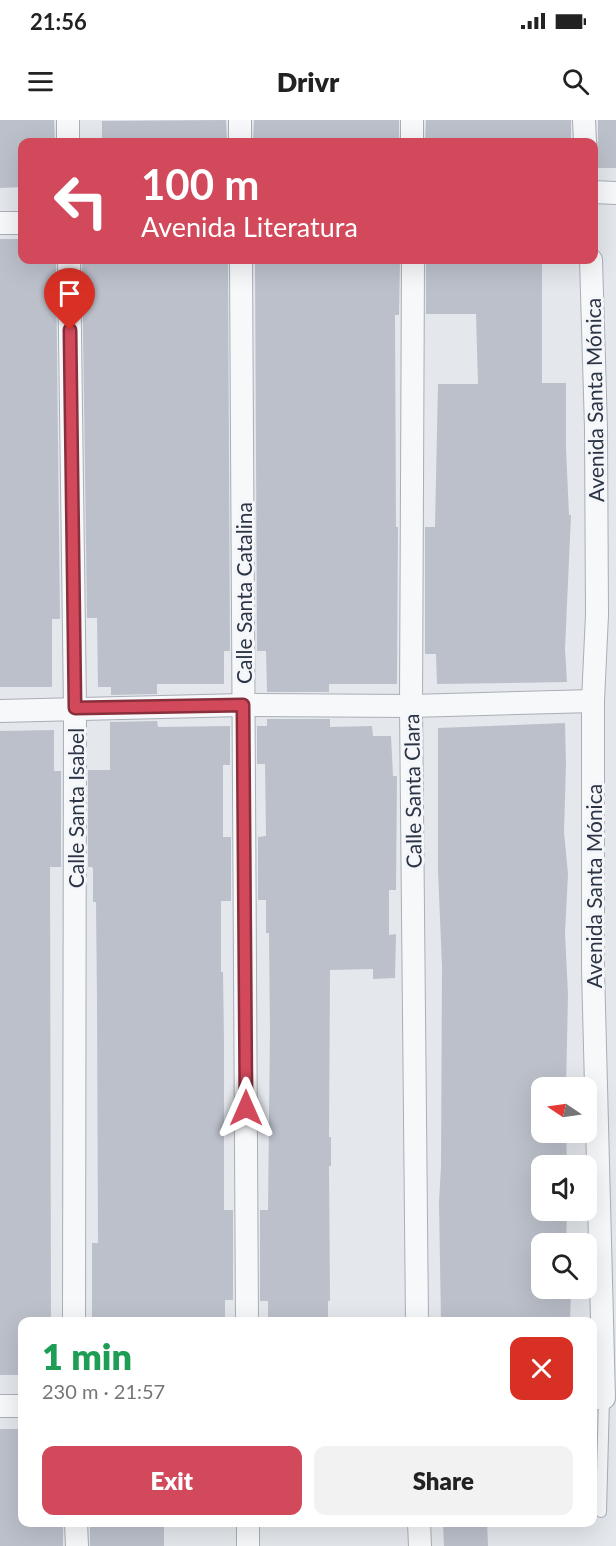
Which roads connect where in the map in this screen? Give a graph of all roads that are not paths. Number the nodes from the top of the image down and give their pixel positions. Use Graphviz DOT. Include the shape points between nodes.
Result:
graph roads {
  1 [pos="68,120"];
  2 [pos="240,120"];
  3 [pos="412,120"];
  4 [pos="584,120"];
  5 [pos="68,138"];
  6 [pos="240,138"];
  7 [pos="412,138"];
  8 [pos="585,138"];
  9 [pos="598,192"];
  10 [pos="616,193"];
  11 [pos="0,223"];
  12 [pos="18,223"];
  13 [pos="69,264"];
  14 [pos="241,264"];
  15 [pos="413,264"];
  16 [pos="591,264"];
  17 [pos="607,577"];
  18 [pos="607,615"];
  19 [pos="593,701"];
  20 [pos="243,705"];
  21 [pos="411,706"];
  22 [pos="75,708"];
  23 [pos="0,711"];
  24 [pos="74,1317"];
  25 [pos="247,1317"];
  26 [pos="417,1317"];
  27 [pos="598,1398"];
  28 [pos="0,1406"];
  29 [pos="18,1406"];
  30 [pos="601,1512"];
  31 [pos="76,1527"];
  32 [pos="248,1527"];
  33 [pos="419,1527"];
  34 [pos="77,1546"];
  35 [pos="248,1546"];
  36 [pos="420,1546"];
  1 -- 5 [label="street"];
  2 -- 6 [label="street"];
  3 -- 7 [label="street"];
  4 -- 8 [label="street"];
  9 -- 10 [label="street"];
  11 -- 12 [label="street"];
  13 -- 22 [label="street, Calle Santa Isabel"];
  14 -- 20 [label="street, Calle Santa Catalina"];
  15 -- 21 [label="street, Calle Santa Clara"];
  16 -- 17 [label="street, Avenida Santa Mónica" via="596,428"];
  17 -- 18 [label="street, Avenida Santa Mónica"];
  18 -- 19 [label="street, Avenida Santa Mónica"];
  19 -- 21 [label="street"];
  19 -- 27 [label="street, Avenida Santa Mónica"];
  20 -- 21 [label="street"];
  20 -- 22 [label="street"];
  20 -- 25 [label="street, Calle Santa Catalina"];
  21 -- 26 [label="street, Calle Santa Clara"];
  22 -- 23 [label="street"];
  22 -- 24 [label="street, Calle Santa Isabel"];
  27 -- 30 [label="lane, Avenida Santa Mónica"];
  28 -- 29 [label="street"];
  31 -- 34 [label="street"];
  32 -- 35 [label="street"];
  33 -- 36 [label="street"];
}
